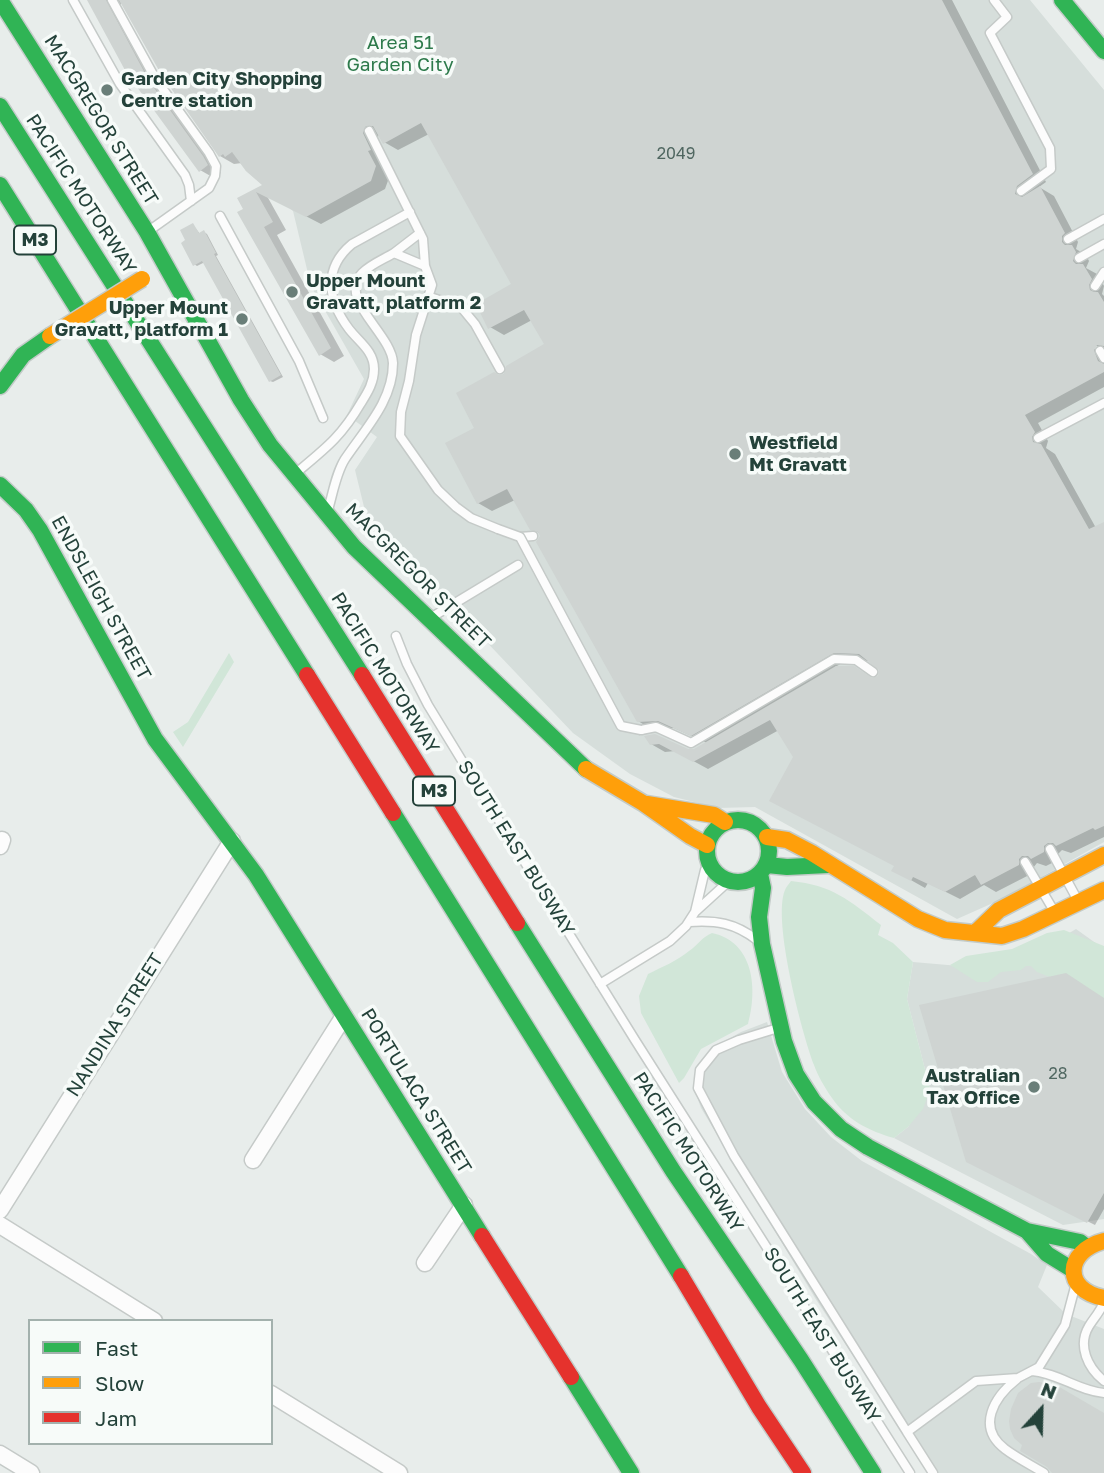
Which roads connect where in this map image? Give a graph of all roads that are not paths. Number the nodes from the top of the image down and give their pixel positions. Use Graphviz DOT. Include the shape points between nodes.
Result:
graph roads {
  1 [pos="0,0"];
  2 [pos="73,0"];
  3 [pos="112,0"];
  4 [pos="994,0"];
  5 [pos="1062,0"];
  6 [pos="1104,51"];
  7 [pos="0,106"];
  8 [pos="369,131"];
  9 [pos="0,186"];
  10 [pos="1021,191"];
  11 [pos="191,201"];
  12 [pos="410,212"];
  13 [pos="220,216"];
  14 [pos="1104,219"];
  15 [pos="147,232"];
  16 [pos="420,233"];
  17 [pos="1068,239"];
  18 [pos="1104,244"];
  19 [pos="394,253"];
  20 [pos="1079,258"];
  21 [pos="165,264"];
  22 [pos="425,267"];
  23 [pos="1104,272"];
  24 [pos="1095,286"];
  25 [pos="430,297"];
  26 [pos="500,369"];
  27 [pos="0,386"];
  28 [pos="1104,403"];
  29 [pos="323,418"];
  30 [pos="1038,438"];
  31 [pos="294,475"];
  32 [pos="0,485"];
  33 [pos="326,515"];
  34 [pos="533,536"];
  35 [pos="520,537"];
  36 [pos="518,565"];
  37 [pos="429,618"];
  38 [pos="396,636"];
  39 [pos="873,672"];
  40 [pos="155,739"];
  41 [pos="644,804"];
  42 [pos="725,822"];
  43 [pos="767,837"];
  44 [pos="232,841"];
  45 [pos="707,845"];
  46 [pos="1050,849"];
  47 [pos="1104,855"];
  48 [pos="1025,862"];
  49 [pos="709,864"];
  50 [pos="828,865"];
  51 [pos="763,870"];
  52 [pos="1065,876"];
  53 [pos="733,882"];
  54 [pos="1040,888"];
  55 [pos="1104,890"];
  56 [pos="1079,902"];
  57 [pos="695,912"];
  58 [pos="1055,914"];
  59 [pos="759,917"];
  60 [pos="689,922"];
  61 [pos="976,933"];
  62 [pos="762,944"];
  63 [pos="600,984"];
  64 [pos="344,1016"];
  65 [pos="781,1028"];
  66 [pos="253,1160"];
  67 [pos="464,1205"];
  68 [pos="0,1210"];
  69 [pos="0,1226"];
  70 [pos="1027,1231"];
  71 [pos="1104,1240"];
  72 [pos="1085,1246"];
  73 [pos="425,1263"];
  74 [pos="1075,1276"];
  75 [pos="1104,1300"];
  76 [pos="151,1319"];
  77 [pos="1032,1371"];
  78 [pos="1018,1378"];
  79 [pos="1104,1381"];
  80 [pos="1104,1393"];
  81 [pos="273,1395"];
  82 [pos="907,1432"];
  83 [pos="0,1454"];
  84 [pos="31,1473"];
  85 [pos="399,1473"];
  86 [pos="631,1473"];
  87 [pos="803,1473"];
  88 [pos="873,1473"];
  89 [pos="910,1473"];
  90 [pos="933,1473"];
  91 [pos="1044,1473"];
  1 -- 15 [label="main road, MACGREGOR STREET"];
  2 -- 11 [label="lane" via="114,74 184,175"];
  3 -- 11 [label="lane" via="155,78 214,161 211,185"];
  4 -- 10 [label="lane" via="1007,17 990,33 1050,148 1051,169"];
  5 -- 6 [label="main road"];
  7 -- 88 [label="main road, PACIFIC MOTORWAY / M3" via="673,1171"];
  8 -- 12 [label="lane"];
  9 -- 87 [label="main road, M3"];
  11 -- 15 [label="lane"];
  12 -- 16 [label="lane"];
  12 -- 31 [label="lane" via="352,244 333,271 333,300 370,351 373,382 343,432"];
  13 -- 29 [label="lane" via="299,361"];
  14 -- 17 [label="lane"];
  15 -- 21 [label="main road, MACGREGOR STREET"];
  16 -- 19 [label="lane"];
  16 -- 22 [label="lane"];
  18 -- 20 [label="lane"];
  19 -- 22 [label="lane"];
  19 -- 33 [label="lane" via="364,271 355,286 359,304 390,349 392,376 374,420 344,460"];
  21 -- 27 [label="main road, bridge" via="23,355"];
  21 -- 31 [label="main road, MACGREGOR STREET" via="258,429"];
  22 -- 25 [label="lane" via="432,285"];
  23 -- 24 [label="lane"];
  25 -- 26 [label="lane" via="461,307"];
  25 -- 35 [label="lane, bridge" via="416,335 401,412 401,436 438,490 456,507 471,518"];
  28 -- 30 [label="lane"];
  31 -- 33 [label="main road, MACGREGOR STREET"];
  32 -- 40 [label="main road, ENDSLEIGH STREET" via="40,530"];
  33 -- 37 [label="main road, MACGREGOR STREET"];
  34 -- 35 [label="lane"];
  35 -- 39 [label="lane, bridge" via="621,726 641,730 656,726 691,743 834,659 856,660"];
  36 -- 37 [label="lane"];
  37 -- 41 [label="main road, MACGREGOR STREET" via="582,766"];
  38 -- 63 [label="lane, SOUTH EAST BUSWAY" via="435,716"];
  40 -- 44 [label="main road, PORTULACA STREET"];
  41 -- 42 [label="main road, MACGREGOR STREET" via="714,815"];
  41 -- 45 [label="main road, MACGREGOR STREET"];
  42 -- 43 [label="main road" via="744,820"];
  42 -- 45 [label="main road"];
  43 -- 50 [label="main road" via="787,840"];
  43 -- 51 [label="main road" via="770,846"];
  44 -- 64 [label="main road, PORTULACA STREET"];
  44 -- 68 [label="street, NANDINA STREET"];
  45 -- 49 [label="main road"];
  46 -- 52 [label="lane"];
  47 -- 52 [label="main road"];
  48 -- 54 [label="lane"];
  49 -- 53 [label="main road"];
  49 -- 57 [label="lane"];
  50 -- 51 [label="main road"];
  50 -- 61 [label="main road" via="929,924"];
  51 -- 53 [label="main road" via="745,882"];
  51 -- 59 [label="main road"];
  52 -- 54 [label="main road"];
  52 -- 56 [label="lane"];
  53 -- 57 [label="lane"];
  53 -- 59 [label="main road"];
  54 -- 58 [label="lane"];
  54 -- 61 [label="main road" via="999,910"];
  55 -- 56 [label="main road"];
  56 -- 58 [label="main road"];
  57 -- 60 [label="lane"];
  58 -- 61 [label="main road" via="1002,936"];
  59 -- 62 [label="main road"];
  60 -- 62 [label="lane" via="733,925"];
  60 -- 63 [label="lane" via="670,941"];
  62 -- 65 [label="main road"];
  63 -- 89 [label="lane, SOUTH EAST BUSWAY"];
  64 -- 66 [label="street"];
  64 -- 67 [label="main road, PORTULACA STREET"];
  65 -- 70 [label="main road" via="796,1074 814,1102 841,1129"];
  65 -- 82 [label="lane" via="716,1050 700,1070 698,1088 734,1156"];
  67 -- 73 [label="street"];
  67 -- 86 [label="main road, PORTULACA STREET"];
  69 -- 76 [label="street"];
  70 -- 72 [label="main road"];
  70 -- 74 [label="main road"];
  71 -- 72 [label="main road"];
  72 -- 74 [label="main road"];
  74 -- 75 [label="main road" via="1089,1295"];
  74 -- 77 [label="lane" via="1065,1325"];
  75 -- 79 [label="lane" via="1084,1345 1088,1363"];
  77 -- 78 [label="lane"];
  77 -- 80 [label="lane" via="1048,1372 1091,1392"];
  78 -- 82 [label="lane" via="976,1381"];
  78 -- 91 [label="lane" via="993,1405 992,1431 1004,1449"];
  81 -- 85 [label="street"];
  82 -- 90 [label="lane"];
  83 -- 84 [label="street"];
}
